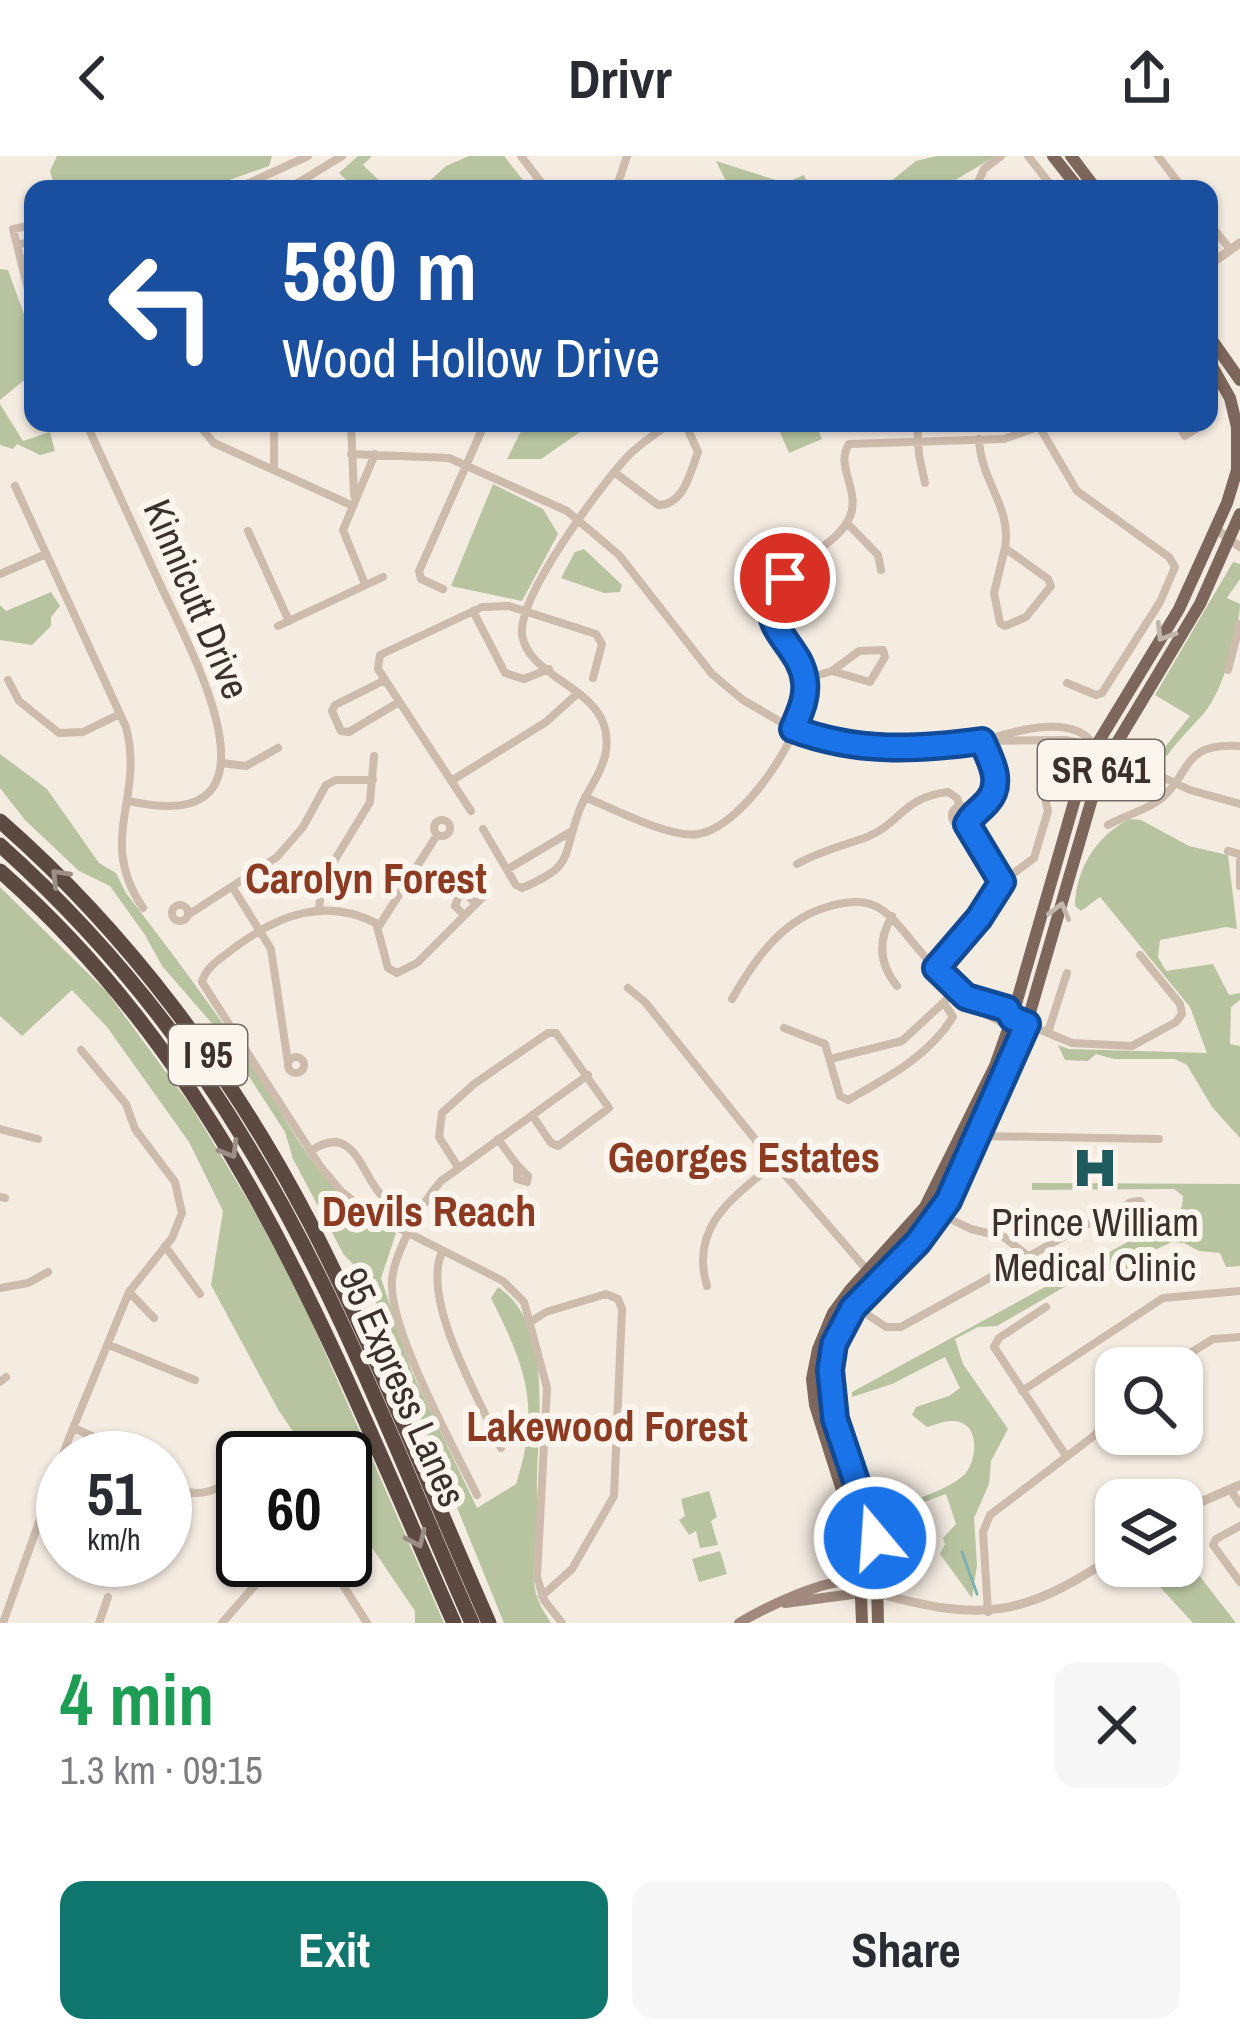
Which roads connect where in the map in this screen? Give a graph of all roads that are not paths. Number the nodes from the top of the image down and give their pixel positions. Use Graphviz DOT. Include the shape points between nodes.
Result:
graph roads {
  1 [pos="308,156"];
  2 [pos="342,156"];
  3 [pos="521,156"];
  4 [pos="1001,156"];
  5 [pos="1028,156"];
  6 [pos="1054,156"];
  7 [pos="1071,156"];
  8 [pos="1158,156"];
  9 [pos="288,167"];
  10 [pos="257,180"];
  11 [pos="292,180"];
  12 [pos="306,180"];
  13 [pos="539,180"];
  14 [pos="979,180"];
  15 [pos="1047,180"];
  16 [pos="1072,180"];
  17 [pos="1089,180"];
  18 [pos="1176,180"];
  19 [pos="24,227"];
  20 [pos="24,243"];
  21 [pos="16,245"];
  22 [pos="24,275"];
  23 [pos="1218,349"];
  24 [pos="1218,377"];
  25 [pos="1240,380"];
  26 [pos="90,432"];
  27 [pos="205,432"];
  28 [pos="274,432"];
  29 [pos="351,432"];
  30 [pos="481,432"];
  31 [pos="659,432"];
  32 [pos="689,432"];
  33 [pos="917,432"];
  34 [pos="1024,432"];
  35 [pos="1048,432"];
  36 [pos="979,439"];
  37 [pos="917,440"];
  38 [pos="351,454"];
  39 [pos="375,454"];
  40 [pos="466,464"];
  41 [pos="274,470"];
  42 [pos="614,472"];
  43 [pos="925,483"];
  44 [pos="14,486"];
  45 [pos="353,501"];
  46 [pos="1240,514"];
  47 [pos="580,520"];
  48 [pos="847,523"];
  49 [pos="1216,529"];
  50 [pos="248,531"];
  51 [pos="1235,543"];
  52 [pos="1005,548"];
  53 [pos="46,554"];
  54 [pos="881,570"];
  55 [pos="0,574"];
  56 [pos="383,577"];
  57 [pos="365,584"];
  58 [pos="443,589"];
  59 [pos="472,611"];
  60 [pos="526,611"];
  61 [pos="289,620"];
  62 [pos="1240,624"];
  63 [pos="278,626"];
  64 [pos="1235,660"];
  65 [pos="549,669"];
  66 [pos="832,670"];
  67 [pos="1228,670"];
  68 [pos="592,678"];
  69 [pos="805,679"];
  70 [pos="8,680"];
  71 [pos="386,680"];
  72 [pos="1067,683"];
  73 [pos="578,693"];
  74 [pos="399,702"];
  75 [pos="121,714"];
  76 [pos="793,729"];
  77 [pos="982,741"];
  78 [pos="1094,745"];
  79 [pos="1240,746"];
  80 [pos="278,748"];
  81 [pos="1110,752"];
  82 [pos="374,756"];
  83 [pos="222,763"];
  84 [pos="373,780"];
  85 [pos="452,781"];
  86 [pos="1041,781"];
  87 [pos="1174,781"];
  88 [pos="585,797"];
  89 [pos="129,801"];
  90 [pos="1240,804"];
  91 [pos="960,806"];
  92 [pos="471,811"];
  93 [pos="971,813"];
  94 [pos="0,820"];
  95 [pos="967,824"];
  96 [pos="1108,825"];
  97 [pos="483,829"];
  98 [pos="574,830"];
  99 [pos="437,835"];
  100 [pos="0,845"];
  101 [pos="1228,851"];
  102 [pos="1240,855"];
  103 [pos="797,865"];
  104 [pos="508,869"];
  105 [pos="0,871"];
  106 [pos="1002,882"];
  107 [pos="1240,886"];
  108 [pos="233,888"];
  109 [pos="488,893"];
  110 [pos="476,904"];
  111 [pos="143,908"];
  112 [pos="319,909"];
  113 [pos="188,915"];
  114 [pos="464,915"];
  115 [pos="892,916"];
  116 [pos="379,926"];
  117 [pos="261,928"];
  118 [pos="1140,956"];
  119 [pos="936,968"];
  120 [pos="1067,973"];
  121 [pos="896,986"];
  122 [pos="628,988"];
  123 [pos="962,993"];
  124 [pos="732,999"];
  125 [pos="944,1003"];
  126 [pos="1012,1018"];
  127 [pos="1027,1024"];
  128 [pos="784,1028"];
  129 [pos="1048,1032"];
  130 [pos="81,1050"];
  131 [pos="830,1059"];
  132 [pos="288,1063"];
  133 [pos="588,1075"];
  134 [pos="532,1114"];
  135 [pos="0,1129"];
  136 [pos="978,1136"];
  137 [pos="498,1138"];
  138 [pos="38,1139"];
  139 [pos="1159,1139"];
  140 [pos="311,1151"];
  141 [pos="775,1163"];
  142 [pos="517,1166"];
  143 [pos="458,1167"];
  144 [pos="925,1207"];
  145 [pos="410,1210"];
  146 [pos="939,1214"];
  147 [pos="1151,1218"];
  148 [pos="409,1236"];
  149 [pos="165,1246"];
  150 [pos="442,1252"];
  151 [pos="1028,1256"];
  152 [pos="868,1271"];
  153 [pos="48,1272"];
  154 [pos="706,1286"];
  155 [pos="0,1288"];
  156 [pos="1240,1291"];
  157 [pos="129,1292"];
  158 [pos="200,1294"];
  159 [pos="1046,1307"];
  160 [pos="868,1315"];
  161 [pos="154,1318"];
  162 [pos="532,1321"];
  163 [pos="1240,1337"];
  164 [pos="109,1345"];
  165 [pos="1200,1347"];
  166 [pos="195,1381"];
  167 [pos="1022,1391"];
  168 [pos="74,1428"];
  169 [pos="838,1428"];
  170 [pos="81,1431"];
  171 [pos="823,1432"];
  172 [pos="1095,1435"];
  173 [pos="500,1448"];
  174 [pos="1066,1456"];
  175 [pos="1235,1487"];
  176 [pos="477,1495"];
  177 [pos="1203,1501"];
  178 [pos="1240,1504"];
  179 [pos="1240,1526"];
  180 [pos="1095,1568"];
  181 [pos="1240,1582"];
  182 [pos="254,1587"];
  183 [pos="344,1587"];
  184 [pos="861,1587"];
  185 [pos="877,1593"];
  186 [pos="542,1596"];
  187 [pos="109,1597"];
  188 [pos="988,1612"];
  189 [pos="3,1623"];
  190 [pos="99,1623"];
  191 [pos="223,1623"];
  192 [pos="367,1623"];
  193 [pos="454,1623"];
  194 [pos="472,1623"];
  195 [pos="489,1623"];
  196 [pos="562,1623"];
  197 [pos="739,1623"];
  198 [pos="862,1623"];
  199 [pos="878,1623"];
  1 -- 9 [label="street"];
  2 -- 12 [label="street"];
  3 -- 13 [label="street"];
  4 -- 14 [label="street"];
  5 -- 15 [label="street"];
  6 -- 16 [label="main road"];
  7 -- 17 [label="main road"];
  8 -- 18 [label="street"];
  9 -- 10 [label="street"];
  9 -- 11 [label="street"];
  19 -- 21 [label="street" via="14,230"];
  20 -- 21 [label="street"];
  21 -- 22 [label="street"];
  23 -- 25 [label="main road"];
  24 -- 49 [label="main road, SR 641" via="1238,442"];
  26 -- 83 [label="street, Kinnicutt Drive" via="209,686"];
  27 -- 41 [label="street"];
  28 -- 41 [label="street"];
  29 -- 38 [label="street"];
  30 -- 40 [label="street"];
  31 -- 42 [label="street"];
  32 -- 42 [label="street" via="698,452 673,503 658,505"];
  33 -- 37 [label="street"];
  34 -- 36 [label="street"];
  35 -- 72 [label="street" via="1077,491 1174,567 1102,694"];
  36 -- 37 [label="street"];
  36 -- 52 [label="street" via="981,467 1005,516"];
  37 -- 43 [label="street"];
  37 -- 48 [label="street" via="849,444"];
  38 -- 39 [label="street"];
  38 -- 45 [label="street"];
  39 -- 40 [label="street"];
  39 -- 45 [label="street"];
  40 -- 47 [label="street"];
  40 -- 58 [label="street" via="419,571"];
  41 -- 45 [label="street"];
  42 -- 47 [label="street"];
  44 -- 53 [label="street"];
  45 -- 57 [label="street" via="343,535"];
  46 -- 51 [label="main road, SR 641"];
  47 -- 60 [label="street"];
  47 -- 76 [label="street" via="619,555 712,674"];
  48 -- 54 [label="street"];
  48 -- 69 [label="street" via="772,599 774,625"];
  49 -- 51 [label="street"];
  49 -- 78 [label="main road, SR 641, one-way" via="1179,609"];
  50 -- 61 [label="street"];
  51 -- 81 [label="main road, SR 641"];
  52 -- 52 [label="street" via="1051,586 1026,617 1005,626 994,602"];
  53 -- 55 [label="street"];
  53 -- 75 [label="street"];
  56 -- 57 [label="street"];
  57 -- 61 [label="street"];
  59 -- 60 [label="street"];
  59 -- 65 [label="street" via="506,673 524,679"];
  59 -- 71 [label="street" via="392,648 376,662"];
  60 -- 65 [label="street" via="526,646"];
  60 -- 68 [label="street" via="600,637"];
  61 -- 63 [label="street"];
  62 -- 64 [label="street"];
  64 -- 67 [label="street"];
  65 -- 73 [label="street"];
  66 -- 66 [label="street" via="859,651 885,652 870,682"];
  66 -- 69 [label="street"];
  69 -- 76 [label="street"];
  70 -- 75 [label="street" via="59,733"];
  71 -- 74 [label="street"];
  71 -- 74 [label="street" via="334,705 341,730"];
  73 -- 85 [label="street"];
  73 -- 88 [label="street" via="606,735"];
  74 -- 85 [label="street"];
  75 -- 89 [label="street" via="132,757"];
  76 -- 77 [label="street" via="878,749"];
  76 -- 88 [label="street" via="764,784 700,834"];
  77 -- 78 [label="street" via="1049,728 1084,734"];
  77 -- 93 [label="street" via="995,786"];
  78 -- 81 [label="street"];
  78 -- 126 [label="main road, SR 641"];
  79 -- 87 [label="street" via="1202,752"];
  80 -- 83 [label="street" via="246,766"];
  81 -- 87 [label="street"];
  127 -- 81 [label="main road, SR 641, one-way"];
  82 -- 84 [label="street"];
  83 -- 89 [label="street, Kinnicutt Drive" via="190,804"];
  84 -- 108 [label="street" via="326,785 289,845"];
  84 -- 112 [label="street" via="365,812 322,881"];
  85 -- 92 [label="street"];
  86 -- 106 [label="street" via="1048,811 1037,851"];
  87 -- 90 [label="street"];
  87 -- 96 [label="street" via="1160,800"];
  88 -- 98 [label="street"];
  89 -- 111 [label="street" via="120,852"];
  91 -- 93 [label="street"];
  91 -- 95 [label="street" via="952,820"];
  91 -- 103 [label="street" via="948,792 924,797 874,833"];
  93 -- 95 [label="street"];
  195 -- 94 [label="highway, I 95, one-way" via="327,1258 259,1132 140,966"];
  95 -- 106 [label="street"];
  97 -- 104 [label="street"];
  98 -- 104 [label="street"];
  98 -- 104 [label="street" via="567,859 526,888"];
  99 -- 116 [label="street"];
  100 -- 194 [label="highway, 95 Express Lanes" via="135,987 248,1146 322,1286"];
  101 -- 102 [label="street"];
  102 -- 107 [label="street"];
  105 -- 193 [label="highway, I 95, one-way" via="118,993 229,1147 311,1300"];
  106 -- 119 [label="street"];
  108 -- 113 [label="street"];
  108 -- 117 [label="street"];
  109 -- 110 [label="street"];
  110 -- 114 [label="street"];
  110 -- 114 [label="street" via="457,898"];
  112 -- 116 [label="street"];
  112 -- 117 [label="street"];
  114 -- 116 [label="street" via="397,973 388,968"];
  115 -- 119 [label="street"];
  115 -- 121 [label="street" via="882,951"];
  115 -- 124 [label="street" via="856,902 819,909 754,964"];
  117 -- 132 [label="street" via="272,952"];
  117 -- 140 [label="street" via="202,980"];
  118 -- 129 [label="street" via="1180,1004 1176,1022 1132,1046 1072,1043"];
  119 -- 123 [label="street"];
  120 -- 129 [label="street"];
  122 -- 141 [label="street"];
  123 -- 125 [label="street"];
  123 -- 126 [label="street"];
  125 -- 131 [label="street" via="902,1041"];
  125 -- 131 [label="street" via="953,1017 932,1044 848,1100"];
  126 -- 127 [label="street"];
  126 -- 144 [label="main road, SR 641"];
  127 -- 129 [label="street"];
  127 -- 136 [label="main road, SR 641"];
  128 -- 131 [label="street" via="822,1040"];
  130 -- 149 [label="street" via="126,1104 178,1189 180,1222"];
  133 -- 134 [label="street"];
  133 -- 134 [label="street" via="608,1108 561,1144 551,1143"];
  133 -- 143 [label="street" via="552,1032 474,1084 439,1120 442,1144"];
  134 -- 137 [label="street"];
  135 -- 138 [label="street"];
  136 -- 139 [label="street"];
  136 -- 146 [label="main road, SR 641"];
  137 -- 142 [label="street"];
  137 -- 143 [label="street"];
  140 -- 145 [label="street" via="341,1144 382,1196"];
  140 -- 148 [label="street" via="341,1191"];
  141 -- 152 [label="street"];
  141 -- 154 [label="street" via="715,1214"];
  143 -- 148 [label="street" via="433,1190"];
  144 -- 146 [label="street"];
  144 -- 152 [label="main road, SR 641"];
  146 -- 151 [label="street" via="1004,1237"];
  146 -- 169 [label="main road, SR 641" via="839,1331 830,1370"];
  147 -- 151 [label="street" via="1131,1202"];
  148 -- 150 [label="street"];
  148 -- 176 [label="street" via="393,1270 393,1296 417,1370"];
  149 -- 157 [label="street"];
  149 -- 158 [label="street"];
  150 -- 162 [label="street" via="511,1287"];
  150 -- 173 [label="street" via="436,1282 446,1319"];
  151 -- 160 [label="street" via="901,1327"];
  152 -- 171 [label="main road, SR 641" via="839,1304 818,1349 813,1390"];
  153 -- 155 [label="street"];
  156 -- 167 [label="street" via="1156,1301"];
  157 -- 161 [label="street"];
  157 -- 164 [label="street"];
  159 -- 167 [label="street" via="994,1343"];
  162 -- 186 [label="street" via="547,1388"];
  162 -- 186 [label="street" via="606,1294 622,1309 614,1496 572,1569"];
  163 -- 165 [label="street"];
  164 -- 166 [label="street"];
  164 -- 168 [label="street"];
  167 -- 174 [label="street"];
  168 -- 170 [label="street"];
  168 -- 189 [label="street"];
  169 -- 171 [label="main road"];
  169 -- 185 [label="main road, SR 641" via="872,1524"];
  171 -- 184 [label="main road, SR 641" via="854,1522"];
  172 -- 174 [label="street"];
  174 -- 188 [label="street" via="987,1520"];
  175 -- 177 [label="street"];
  175 -- 178 [label="street"];
  179 -- 181 [label="street" via="1213,1545"];
  180 -- 188 [label="street" via="1041,1601"];
  182 -- 191 [label="street"];
  183 -- 192 [label="street"];
  184 -- 185 [label="main road"];
  184 -- 197 [label="main road" via="784,1603"];
  184 -- 198 [label="main road, SR 641"];
  185 -- 188 [label="street"];
  185 -- 199 [label="main road, SR 641"];
  186 -- 196 [label="street"];
  187 -- 190 [label="street"];
}
